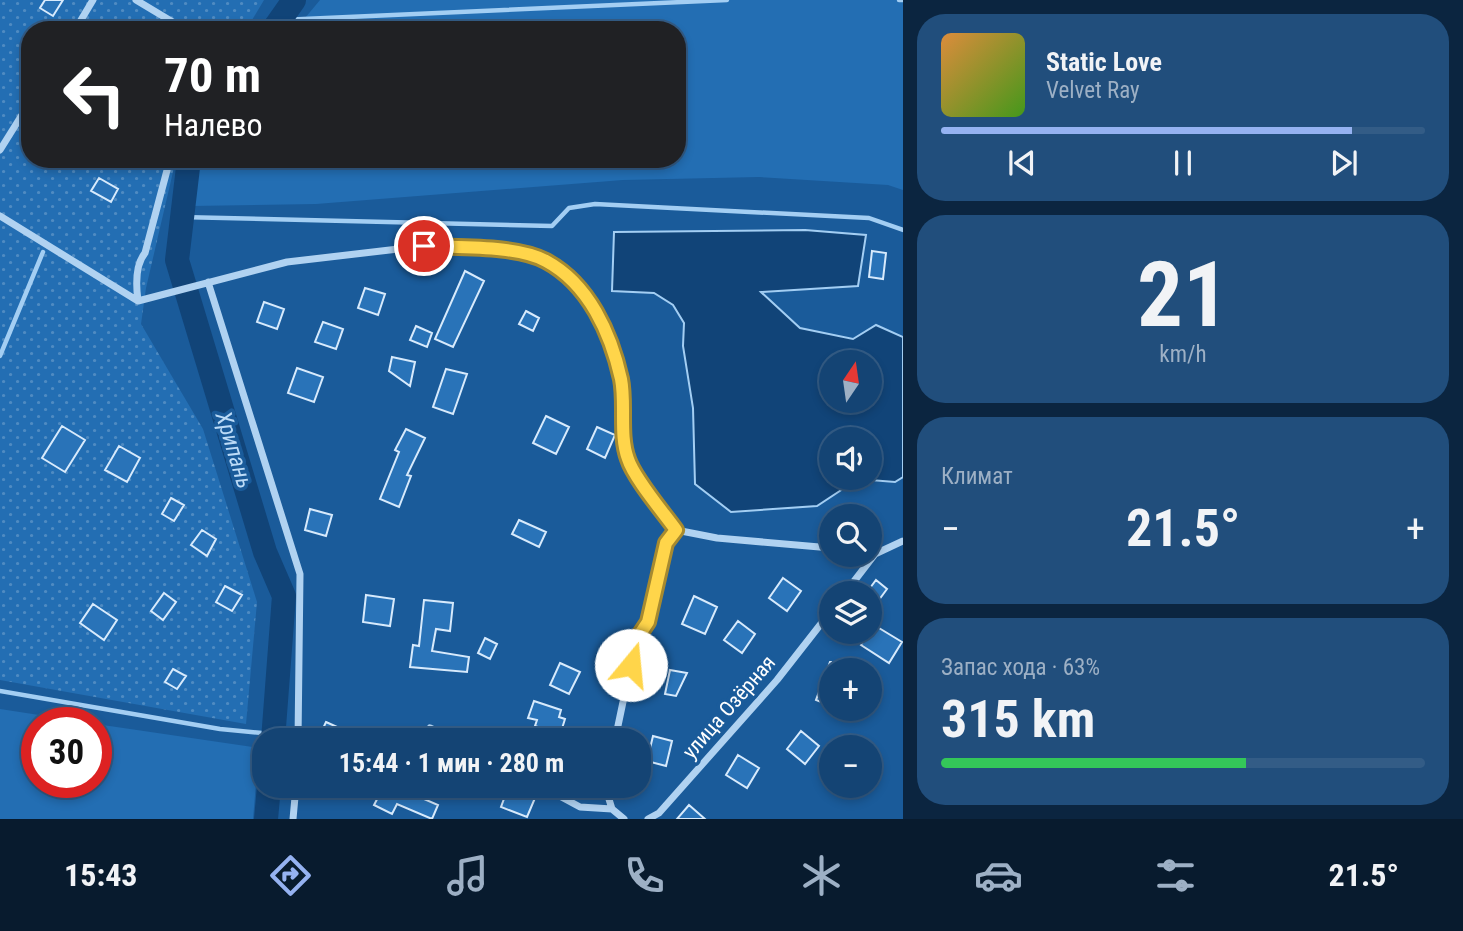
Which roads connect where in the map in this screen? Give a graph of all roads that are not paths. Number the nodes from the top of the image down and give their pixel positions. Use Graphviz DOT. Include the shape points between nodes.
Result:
graph roads {
  1 [pos="93,0"];
  2 [pos="141,2"];
  3 [pos="80,21"];
  4 [pos="172,21"];
  5 [pos="21,116"];
  6 [pos="0,150"];
  7 [pos="168,168"];
  8 [pos="0,216"];
  9 [pos="208,282"];
  10 [pos="138,301"];
  11 [pos="676,530"];
  12 [pos="903,541"];
  13 [pos="819,547"];
  14 [pos="882,550"];
  15 [pos="819,626"];
  16 [pos="298,728"];
  17 [pos="618,728"];
  18 [pos="295,798"];
  19 [pos="563,798"];
  20 [pos="609,798"];
  21 [pos="612,809"];
  22 [pos="293,819"];
  23 [pos="624,819"];
  24 [pos="648,819"];
  1 -- 3 [label="street"];
  2 -- 4 [label="street"];
  5 -- 6 [label="street"];
  7 -- 10 [label="street" via="141,258 135,286"];
  8 -- 10 [label="street"];
  9 -- 10 [label="street"];
  9 -- 11 [label="street" via="288,262 424,246 520,254 545,261 592,305 608,333 621,382 628,459"];
  9 -- 16 [label="street" via="300,573"];
  11 -- 13 [label="street"];
  11 -- 17 [label="street" via="666,543 648,622 636,640"];
  12 -- 14 [label="street"];
  15 -- 24 [label="street, улица Озёрная" via="733,731 659,813"];
  18 -- 22 [label="street"];
  19 -- 21 [label="street" via="580,807"];
  20 -- 21 [label="street"];
  21 -- 23 [label="street"];
}
